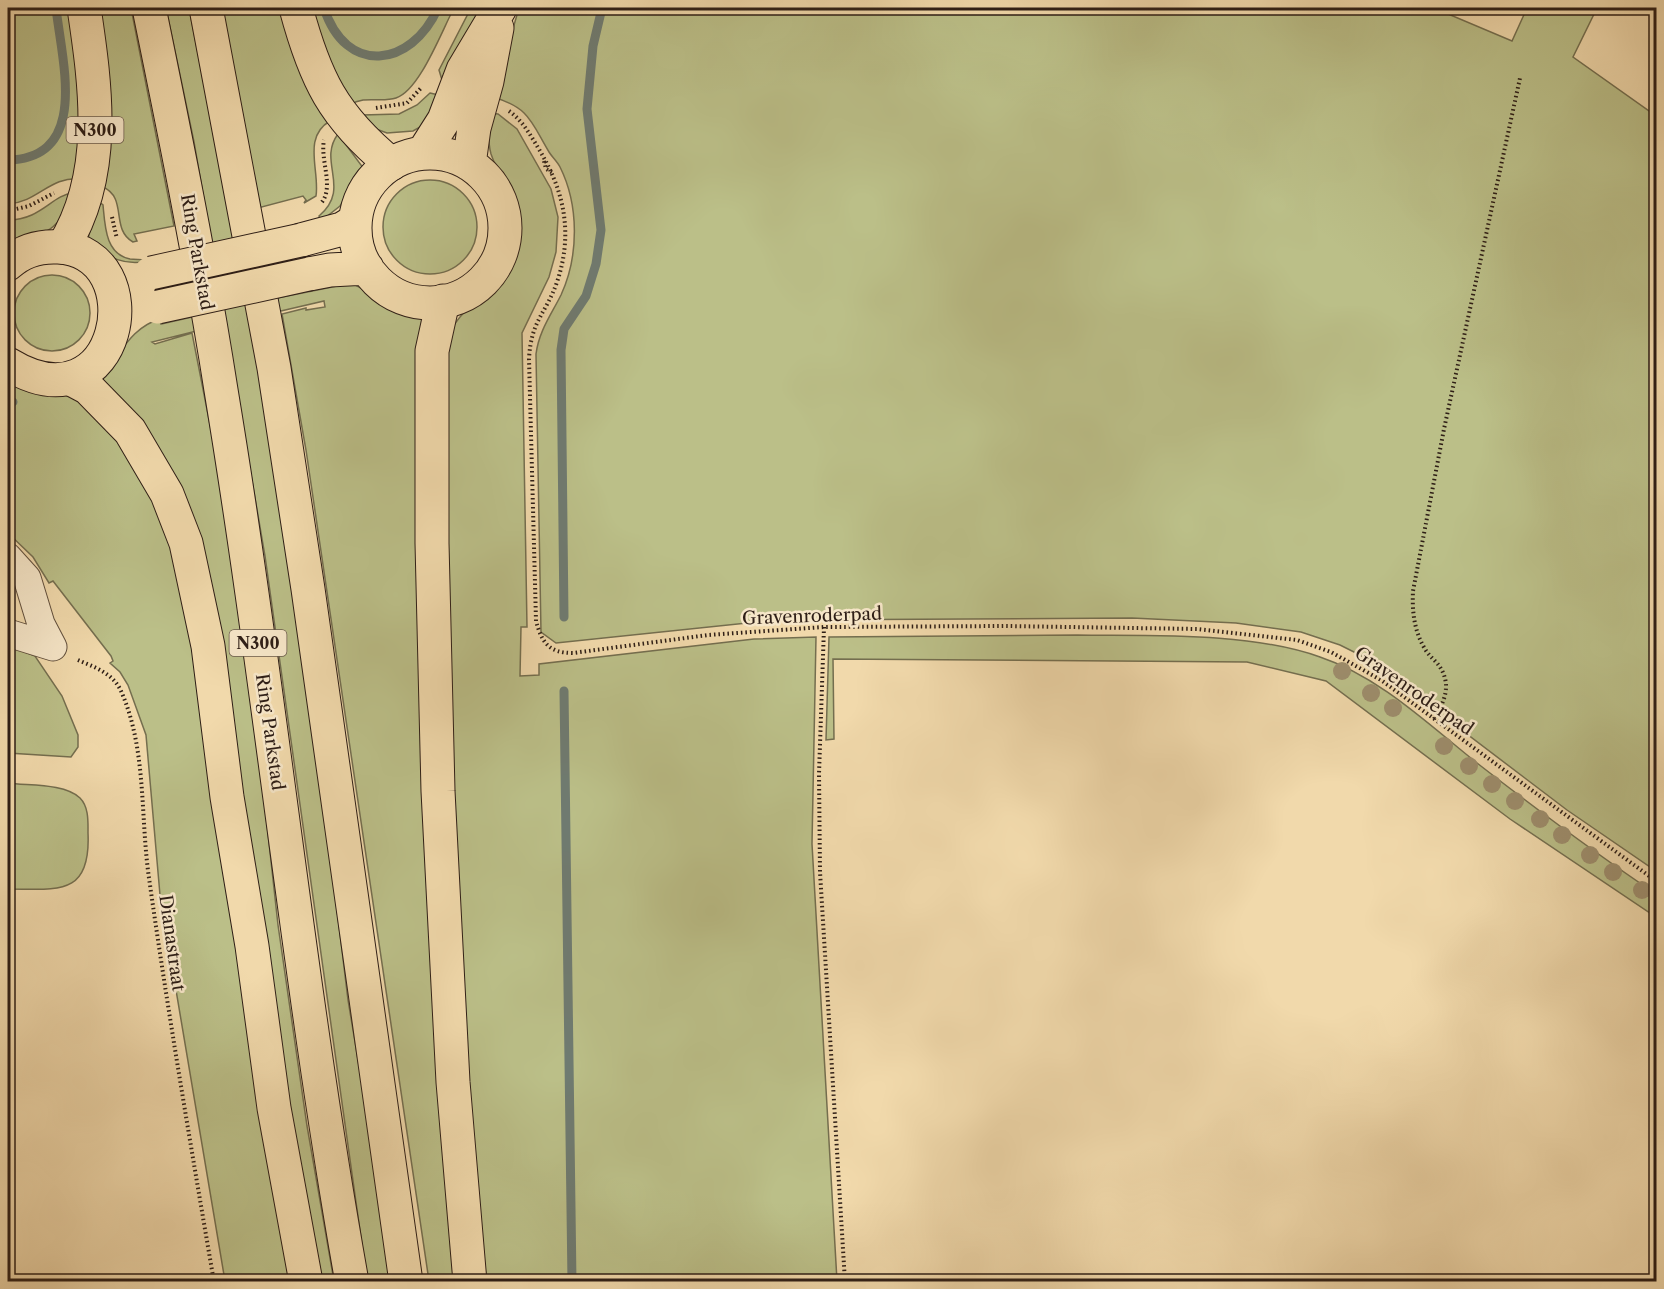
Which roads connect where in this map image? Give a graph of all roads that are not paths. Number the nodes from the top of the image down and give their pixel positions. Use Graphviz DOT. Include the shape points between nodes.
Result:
graph roads {
  1 [pos="84,8"];
  2 [pos="149,8"];
  3 [pos="206,8"];
  4 [pos="296,8"];
  5 [pos="500,8"];
  6 [pos="423,153"];
  7 [pos="391,164"];
  8 [pos="469,164"];
  9 [pos="355,221"];
  10 [pos="63,248"];
  11 [pos="8,264"];
  12 [pos="367,268"];
  13 [pos="105,276"];
  14 [pos="443,302"];
  15 [pos="115,325"];
  16 [pos="8,364"];
  17 [pos="70,378"];
  18 [pos="8,557"];
  19 [pos="8,633"];
  20 [pos="306,1281"];
  21 [pos="352,1281"];
  22 [pos="406,1281"];
  23 [pos="470,1281"];
  1 -- 10 [label="main road, N300" via="94,97 94,159 79,220"];
  2 -- 21 [label="main road, Ring Parkstad / N300" via="221,390 325,1133"];
  3 -- 22 [label="main road, N300" via="274,368"];
  4 -- 7 [label="main road" via="313,62 338,110 362,140"];
  5 -- 6 [label="main road" via="463,70 444,120"];
  5 -- 8 [label="main road"];
  6 -- 7 [label="main road"];
  6 -- 8 [label="main road" via="453,156"];
  7 -- 9 [label="main road" via="366,189"];
  8 -- 14 [label="main road" via="496,192 505,237 494,267 484,279 465,294"];
  9 -- 12 [label="main road" via="359,253"];
  9 -- 13 [label="main road, bridge" via="342,229 301,240 151,273"];
  10 -- 11 [label="main road" via="28,250"];
  10 -- 13 [label="main road" via="84,255"];
  12 -- 14 [label="main road" via="387,289 400,296 414,301"];
  12 -- 15 [label="main road, bridge" via="330,270 158,307"];
  13 -- 15 [label="main road" via="114,295"];
  14 -- 23 [label="main road" via="432,363 438,791 453,1082"];
  15 -- 17 [label="main road" via="100,358"];
  16 -- 17 [label="main road" via="46,380"];
  17 -- 20 [label="main road, N300" via="95,394 130,431 167,494 186,543 208,646 274,1108"];
  18 -- 19 [label="street" via="27,578 53,648"];
}
